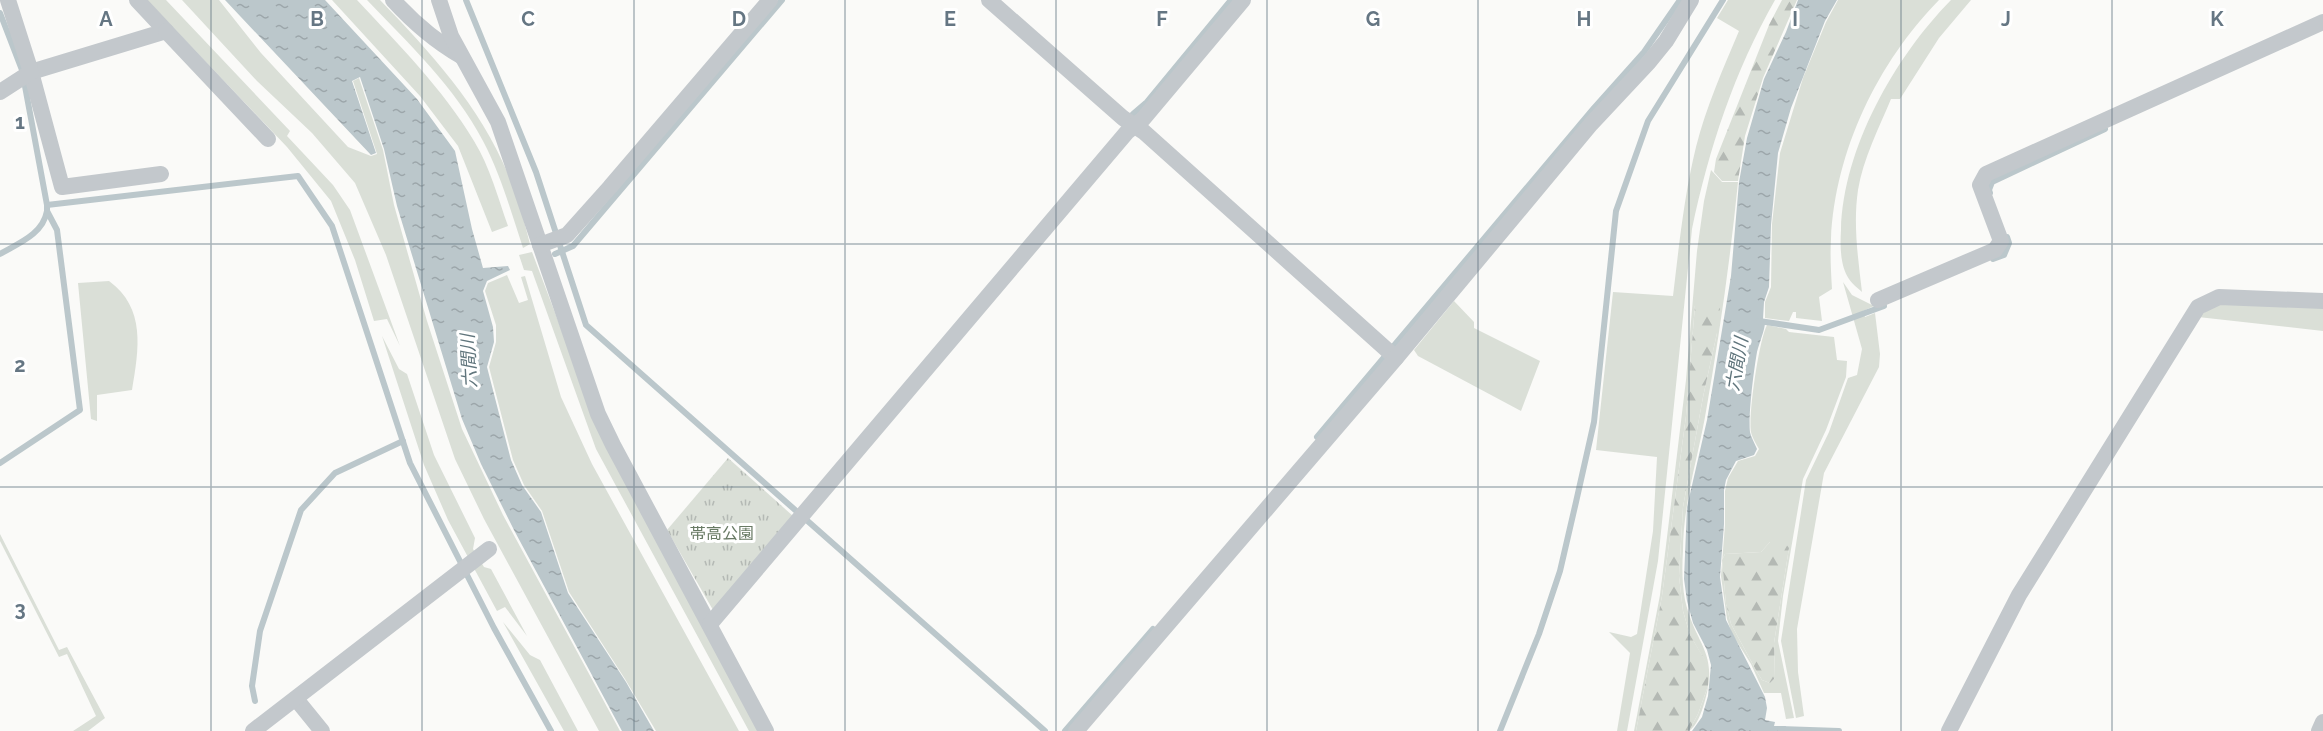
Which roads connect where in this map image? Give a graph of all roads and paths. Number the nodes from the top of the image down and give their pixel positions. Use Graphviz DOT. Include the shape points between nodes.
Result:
graph roads {
  1 [pos="8,0"];
  2 [pos="137,0"];
  3 [pos="393,0"];
  4 [pos="439,0"];
  5 [pos="770,0"];
  6 [pos="989,0"];
  7 [pos="1243,0"];
  8 [pos="1691,0"];
  9 [pos="2323,22"];
  10 [pos="166,31"];
  11 [pos="462,57"];
  12 [pos="25,76"];
  13 [pos="0,92"];
  14 [pos="1135,125"];
  15 [pos="268,139"];
  16 [pos="161,174"];
  17 [pos="552,240"];
  18 [pos="1878,300"];
  19 [pos="2323,301"];
  20 [pos="1391,353"];
  21 [pos="489,549"];
  22 [pos="710,624"];
  23 [pos="296,699"];
  24 [pos="2323,722"];
  25 [pos="1950,730"];
  26 [pos="254,731"];
  27 [pos="322,731"];
  28 [pos="766,731"];
  29 [pos="1076,731"];
  30 [pos="2319,731"];
  1 -- 12 [label="street"];
  2 -- 10 [label="street"];
  3 -- 11 [label="street" via="437,42"];
  4 -- 11 [label="street"];
  5 -- 17 [label="street" via="610,187"];
  6 -- 14 [label="street"];
  7 -- 14 [label="street"];
  8 -- 20 [label="street" via="1649,62"];
  9 -- 18 [label="street" via="1986,174 1980,185 2001,241 1995,250"];
  10 -- 12 [label="street"];
  10 -- 15 [label="street"];
  11 -- 17 [label="street" via="498,122"];
  12 -- 13 [label="street"];
  12 -- 16 [label="street" via="62,187"];
  14 -- 20 [label="street"];
  14 -- 22 [label="street"];
  17 -- 22 [label="street" via="598,414"];
  19 -- 25 [label="street" via="2219,297 2198,307 2019,595"];
  20 -- 29 [label="street"];
  21 -- 23 [label="street"];
  22 -- 28 [label="street"];
  23 -- 26 [label="street"];
  23 -- 27 [label="street"];
  24 -- 30 [label="street"];
}
